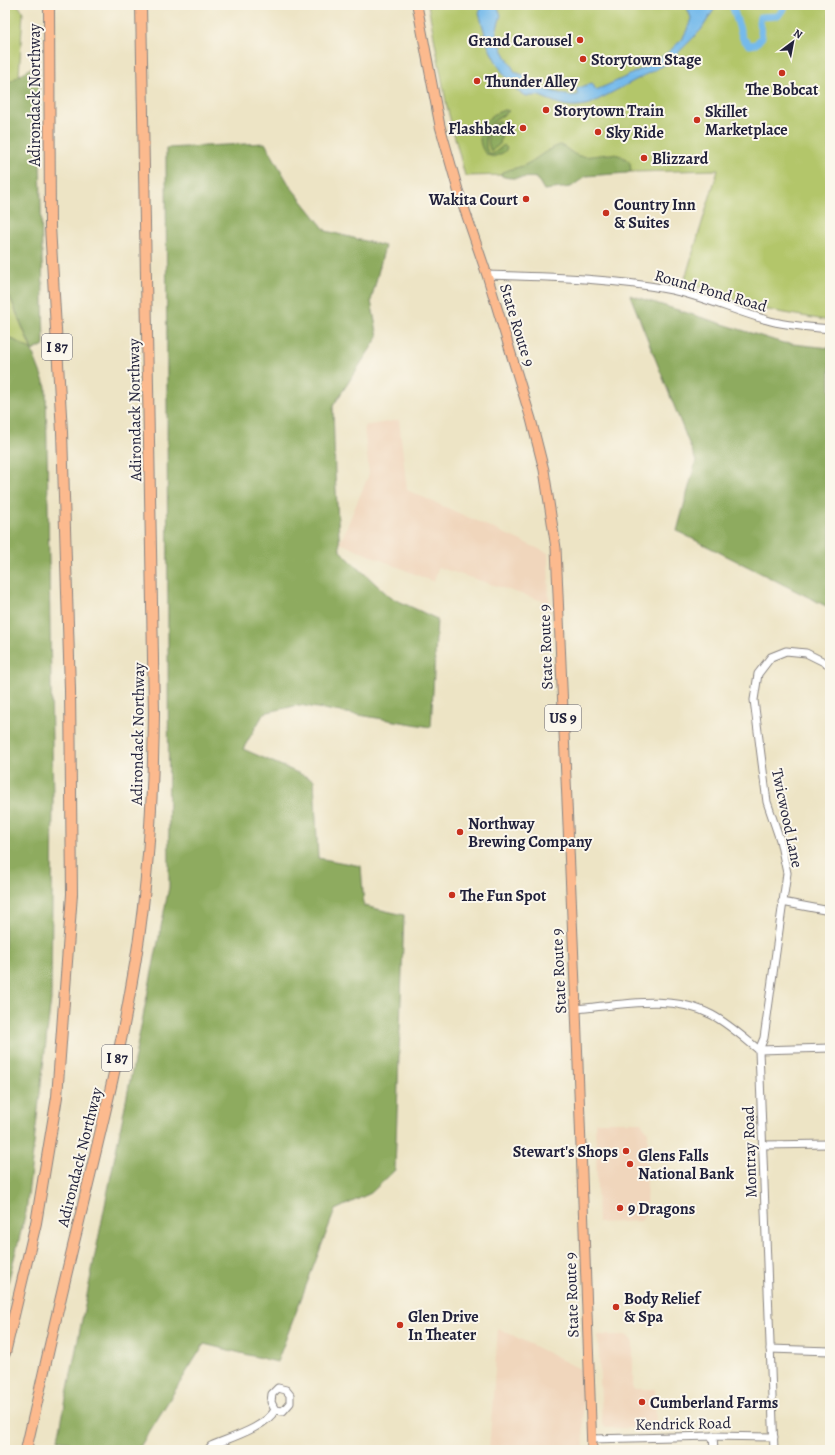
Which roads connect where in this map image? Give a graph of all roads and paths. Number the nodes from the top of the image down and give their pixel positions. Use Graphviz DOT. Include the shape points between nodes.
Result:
graph roads {
  1 [pos="48,5"];
  2 [pos="141,5"];
  3 [pos="417,5"];
  4 [pos="487,275"];
  5 [pos="830,329"];
  6 [pos="830,665"];
  7 [pos="782,902"];
  8 [pos="830,911"];
  9 [pos="576,1009"];
  10 [pos="830,1048"];
  11 [pos="759,1050"];
  12 [pos="830,1144"];
  13 [pos="762,1145"];
  14 [pos="770,1349"];
  15 [pos="830,1351"];
  16 [pos="5,1353"];
  17 [pos="275,1410"];
  18 [pos="713,1436"];
  19 [pos="774,1437"];
  20 [pos="592,1439"];
  21 [pos="26,1450"];
  22 [pos="208,1450"];
  23 [pos="592,1450"];
  24 [pos="714,1450"];
  25 [pos="774,1450"];
  1 -- 16 [label="highway, Adirondack Northway / I 87" via="50,226 62,432 70,689 72,894 57,1098 36,1223"];
  2 -- 21 [label="highway, Adirondack Northway / I 87" via="154,713 146,875 132,986 112,1084"];
  3 -- 4 [label="main road, State Route 9 / US 9" via="440,126 458,190"];
  4 -- 5 [label="street, Round Pond Road" via="636,284 710,300 767,320"];
  4 -- 9 [label="main road, State Route 9 / US 9" via="532,419 544,470 556,548"];
  6 -- 7 [label="street, Twicwood Lane" via="806,653 786,651 771,657 758,674 754,700 767,802 780,840 787,873"];
  7 -- 8 [label="street"];
  7 -- 11 [label="street, Twicwood Lane" via="764,1038"];
  9 -- 11 [label="street" via="657,1001 688,1005 712,1015"];
  9 -- 20 [label="main road, State Route 9 / US 9"];
  10 -- 11 [label="street"];
  11 -- 13 [label="street, Montray Road"];
  12 -- 13 [label="street"];
  13 -- 14 [label="street, Montray Road"];
  14 -- 15 [label="street"];
  14 -- 19 [label="street, Montray Road"];
  17 -- 22 [label="street" via="272,1416 257,1426 211,1446"];
  18 -- 19 [label="street, Kendrick Road"];
  18 -- 20 [label="street, Kendrick Road"];
  18 -- 24 [label="street"];
  19 -- 25 [label="street, Montray Road"];
  20 -- 23 [label="main road, State Route 9 / US 9"];
}
